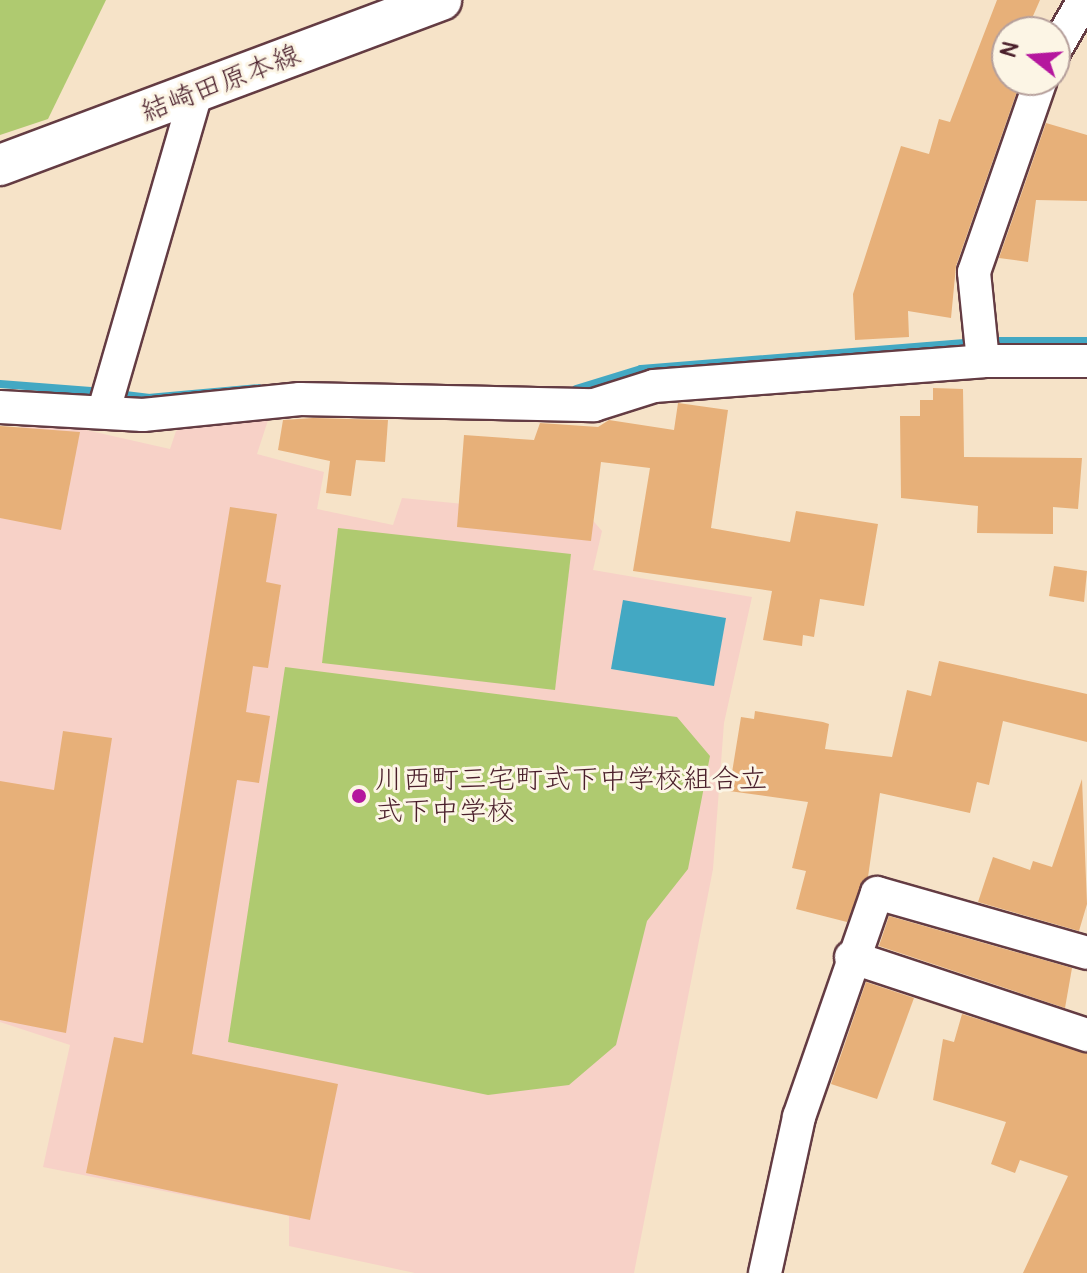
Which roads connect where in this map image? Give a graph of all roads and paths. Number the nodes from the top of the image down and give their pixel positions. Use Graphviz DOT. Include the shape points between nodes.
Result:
graph roads {
  1 [pos="441,0"];
  2 [pos="1084,0"];
  3 [pos="1071,22"];
  4 [pos="196,94"];
  5 [pos="1035,96"];
  6 [pos="0,165"];
  7 [pos="983,361"];
  8 [pos="1087,361"];
  9 [pos="0,407"];
  10 [pos="104,410"];
  11 [pos="1087,953"];
  12 [pos="851,957"];
  13 [pos="1086,1030"];
  14 [pos="765,1273"];
  1 -- 4 [label="main road, 結崎田原本線"];
  2 -- 3 [label="street"];
  4 -- 6 [label="main road, 結崎田原本線"];
  4 -- 10 [label="street"];
  5 -- 7 [label="street" via="974,272"];
  7 -- 8 [label="street"];
  7 -- 10 [label="street" via="654,386 594,405 300,399 143,415"];
  9 -- 10 [label="street"];
  11 -- 12 [label="street" via="877,893"];
  12 -- 13 [label="street"];
  12 -- 14 [label="street" via="799,1117"];
}
